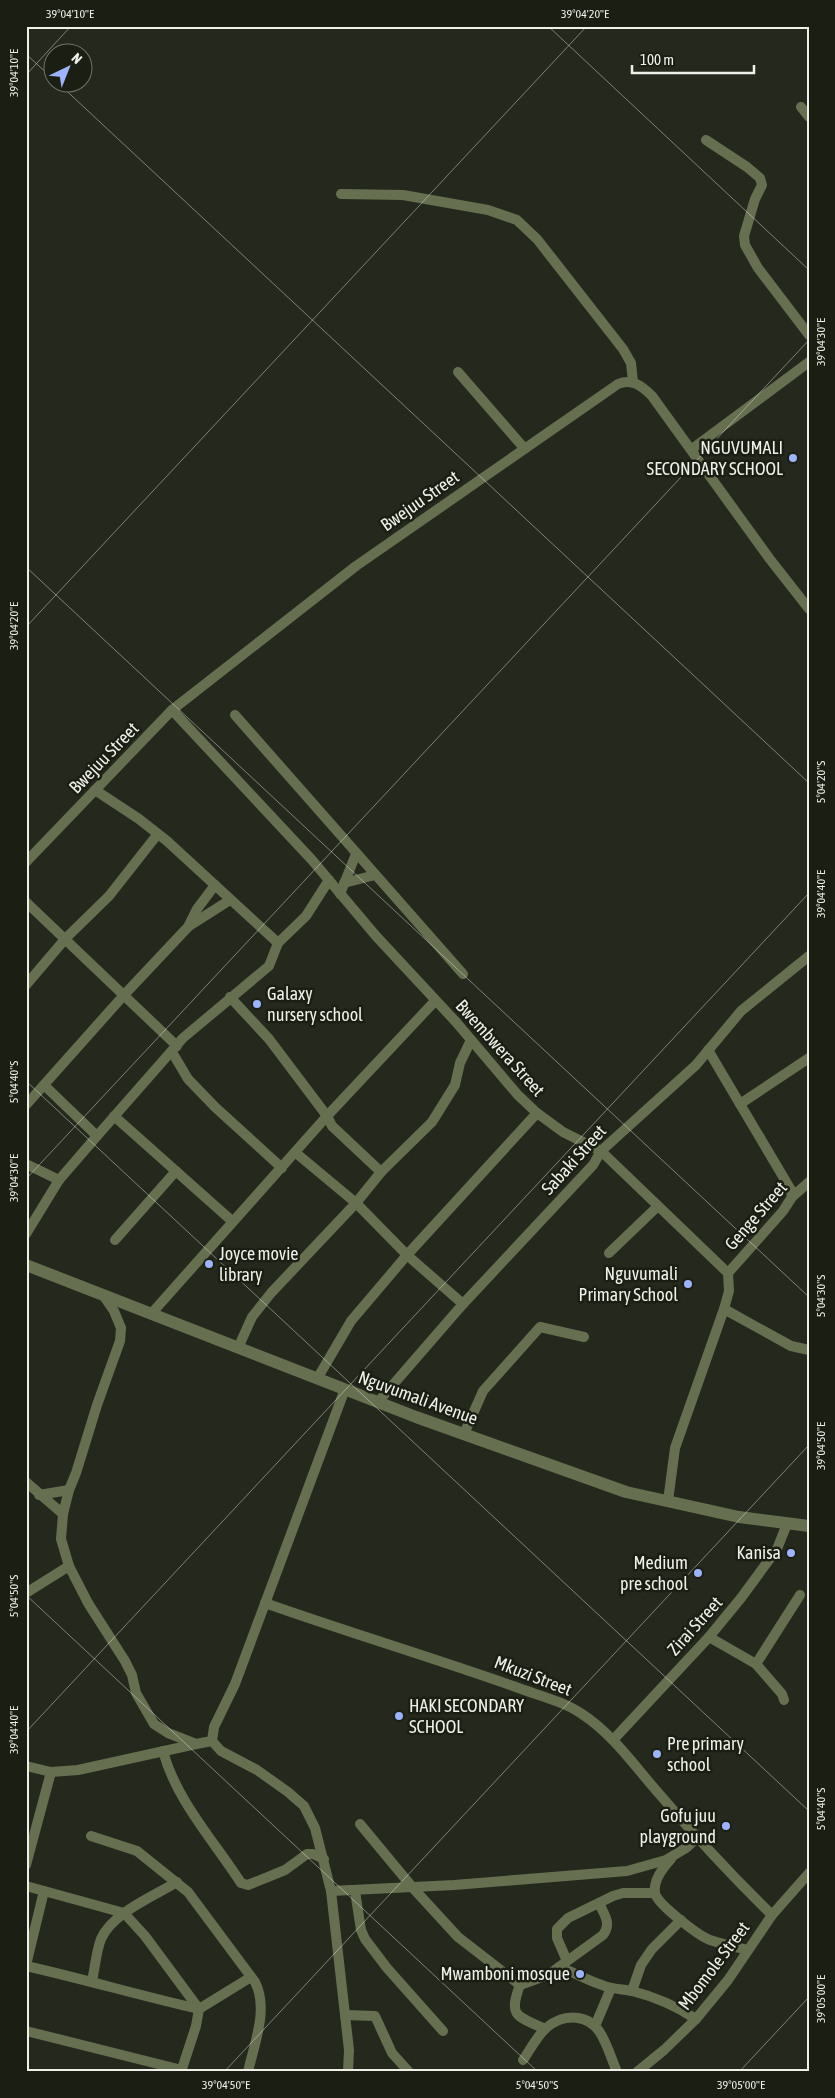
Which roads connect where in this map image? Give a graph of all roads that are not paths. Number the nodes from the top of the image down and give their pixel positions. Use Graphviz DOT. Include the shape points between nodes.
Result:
graph roads {
  1 [pos="801,107"];
  2 [pos="809,117"];
  3 [pos="706,140"];
  4 [pos="341,194"];
  5 [pos="809,335"];
  6 [pos="809,362"];
  7 [pos="458,372"];
  8 [pos="633,382"];
  9 [pos="524,448"];
  10 [pos="692,449"];
  11 [pos="809,609"];
  12 [pos="172,710"];
  13 [pos="235,715"];
  14 [pos="95,790"];
  15 [pos="157,835"];
  16 [pos="356,854"];
  17 [pos="26,862"];
  18 [pos="376,875"];
  19 [pos="329,880"];
  20 [pos="344,882"];
  21 [pos="215,885"];
  22 [pos="340,894"];
  23 [pos="230,900"];
  24 [pos="26,902"];
  25 [pos="188,927"];
  26 [pos="66,938"];
  27 [pos="278,943"];
  28 [pos="809,956"];
  29 [pos="463,974"];
  30 [pos="26,985"];
  31 [pos="124,994"];
  32 [pos="230,997"];
  33 [pos="435,1001"];
  34 [pos="471,1040"];
  35 [pos="174,1049"];
  36 [pos="708,1050"];
  37 [pos="809,1058"];
  38 [pos="44,1084"];
  39 [pos="740,1104"];
  40 [pos="26,1105"];
  41 [pos="537,1113"];
  42 [pos="114,1116"];
  43 [pos="327,1116"];
  44 [pos="97,1136"];
  45 [pos="601,1151"];
  46 [pos="296,1153"];
  47 [pos="26,1164"];
  48 [pos="282,1168"];
  49 [pos="176,1171"];
  50 [pos="381,1172"];
  51 [pos="59,1180"];
  52 [pos="809,1182"];
  53 [pos="792,1197"];
  54 [pos="356,1203"];
  55 [pos="658,1206"];
  56 [pos="232,1221"];
  57 [pos="26,1234"];
  58 [pos="115,1240"];
  59 [pos="609,1253"];
  60 [pos="407,1256"];
  61 [pos="26,1266"];
  62 [pos="728,1273"];
  63 [pos="102,1295"];
  64 [pos="463,1304"];
  65 [pos="724,1309"];
  66 [pos="151,1314"];
  67 [pos="584,1337"];
  68 [pos="238,1348"];
  69 [pos="809,1350"];
  70 [pos="318,1379"];
  71 [pos="345,1389"];
  72 [pos="378,1402"];
  73 [pos="464,1434"];
  74 [pos="26,1482"];
  75 [pos="69,1490"];
  76 [pos="40,1495"];
  77 [pos="668,1501"];
  78 [pos="63,1514"];
  79 [pos="787,1524"];
  80 [pos="809,1526"];
  81 [pos="69,1566"];
  82 [pos="26,1593"];
  83 [pos="800,1595"];
  84 [pos="265,1603"];
  85 [pos="709,1637"];
  86 [pos="756,1664"];
  87 [pos="784,1700"];
  88 [pos="613,1740"];
  89 [pos="212,1741"];
  90 [pos="196,1744"];
  91 [pos="163,1751"];
  92 [pos="26,1766"];
  93 [pos="51,1772"];
  94 [pos="360,1824"];
  95 [pos="91,1836"];
  96 [pos="697,1838"];
  97 [pos="673,1856"];
  98 [pos="324,1859"];
  99 [pos="26,1865"];
  100 [pos="809,1873"];
  101 [pos="177,1882"];
  102 [pos="26,1886"];
  103 [pos="413,1888"];
  104 [pos="44,1891"];
  105 [pos="332,1891"];
  106 [pos="355,1891"];
  107 [pos="655,1893"];
  108 [pos="599,1903"];
  109 [pos="124,1913"];
  110 [pos="772,1914"];
  111 [pos="681,1920"];
  112 [pos="748,1950"];
  113 [pos="563,1964"];
  114 [pos="26,1966"];
  115 [pos="250,1977"];
  116 [pos="92,1981"];
  117 [pos="520,1984"];
  118 [pos="611,1988"];
  119 [pos="632,1991"];
  120 [pos="199,2009"];
  121 [pos="345,2015"];
  122 [pos="696,2019"];
  123 [pos="595,2026"];
  124 [pos="545,2029"];
  125 [pos="26,2031"];
  126 [pos="443,2031"];
  127 [pos="523,2060"];
  128 [pos="181,2071"];
  129 [pos="248,2072"];
  130 [pos="348,2072"];
  131 [pos="409,2072"];
  132 [pos="617,2072"];
  133 [pos="637,2072"];
  1 -- 2 [label="street"];
  3 -- 5 [label="street" via="760,178 762,185 744,236 745,245 758,268"];
  4 -- 8 [label="street" via="403,195 488,210 517,220 537,239 623,349 631,363"];
  6 -- 10 [label="street"];
  7 -- 9 [label="street"];
  8 -- 9 [label="street, Bwejuu Street" via="618,384"];
  8 -- 10 [label="street" via="652,396"];
  9 -- 12 [label="street, Bwejuu Street" via="356,566"];
  10 -- 11 [label="street"];
  12 -- 14 [label="street, Bwejuu Street"];
  12 -- 19 [label="street, Bwembwera Street"];
  13 -- 16 [label="street"];
  14 -- 15 [label="street"];
  14 -- 17 [label="street, Bwejuu Street"];
  15 -- 21 [label="street"];
  15 -- 26 [label="street" via="109,896"];
  16 -- 18 [label="street"];
  16 -- 20 [label="street"];
  18 -- 20 [label="street"];
  18 -- 29 [label="street"];
  19 -- 22 [label="street, Bwembwera Street"];
  19 -- 27 [label="street" via="306,916"];
  20 -- 22 [label="street"];
  21 -- 23 [label="street"];
  21 -- 25 [label="street"];
  22 -- 33 [label="street, Bwembwera Street"];
  23 -- 25 [label="street"];
  23 -- 27 [label="street"];
  24 -- 26 [label="street"];
  25 -- 31 [label="street"];
  26 -- 30 [label="street"];
  26 -- 31 [label="street"];
  27 -- 32 [label="street" via="268,966"];
  28 -- 36 [label="street, Sabaki Street" via="740,1011"];
  31 -- 35 [label="street"];
  31 -- 38 [label="street"];
  32 -- 35 [label="street"];
  32 -- 43 [label="street" via="269,1039"];
  33 -- 34 [label="street, Bwembwera Street"];
  33 -- 43 [label="street"];
  34 -- 41 [label="street, Bwembwera Street"];
  34 -- 50 [label="street" via="460,1063 455,1085 432,1122"];
  35 -- 42 [label="street"];
  35 -- 48 [label="street" via="188,1079"];
  36 -- 39 [label="street"];
  36 -- 45 [label="street, Sabaki Street" via="696,1065"];
  37 -- 39 [label="street"];
  38 -- 40 [label="street"];
  38 -- 44 [label="street"];
  39 -- 53 [label="street" via="791,1190"];
  41 -- 45 [label="street, Bwembwera Street" via="563,1132"];
  41 -- 60 [label="street"];
  42 -- 44 [label="street"];
  42 -- 49 [label="street"];
  43 -- 46 [label="street"];
  43 -- 50 [label="street" via="332,1126"];
  44 -- 51 [label="street"];
  45 -- 55 [label="street, Bwembwera Street"];
  45 -- 64 [label="street, Sabaki Street" via="593,1165"];
  46 -- 48 [label="street"];
  46 -- 54 [label="street"];
  47 -- 51 [label="street"];
  48 -- 56 [label="street"];
  49 -- 56 [label="street"];
  49 -- 58 [label="street"];
  50 -- 54 [label="street"];
  51 -- 57 [label="street"];
  52 -- 53 [label="street, Genge Street"];
  53 -- 62 [label="street, Genge Street"];
  54 -- 60 [label="street"];
  54 -- 68 [label="street" via="270,1293 252,1317"];
  55 -- 59 [label="street"];
  55 -- 62 [label="street, Bwembwera Street"];
  56 -- 66 [label="street"];
  60 -- 64 [label="street"];
  60 -- 70 [label="street" via="350,1321"];
  61 -- 63 [label="street, Nguvumali Avenue"];
  62 -- 65 [label="street" via="729,1291"];
  63 -- 66 [label="street, Nguvumali Avenue"];
  63 -- 75 [label="street" via="114,1310 121,1328 120,1341"];
  64 -- 72 [label="street, Sabaki Street"];
  65 -- 69 [label="street" via="792,1346"];
  65 -- 77 [label="street" via="675,1448"];
  66 -- 68 [label="street, Nguvumali Avenue"];
  67 -- 73 [label="street" via="540,1326 483,1391"];
  68 -- 70 [label="street, Nguvumali Avenue"];
  70 -- 71 [label="street, Nguvumali Avenue"];
  71 -- 72 [label="street, Nguvumali Avenue"];
  71 -- 84 [label="street"];
  72 -- 73 [label="street, Nguvumali Avenue"];
  73 -- 77 [label="street, Nguvumali Avenue" via="626,1492"];
  74 -- 76 [label="street"];
  75 -- 76 [label="street"];
  75 -- 78 [label="street"];
  76 -- 78 [label="street"];
  77 -- 79 [label="street, Nguvumali Avenue"];
  78 -- 81 [label="street" via="61,1539"];
  79 -- 80 [label="street, Nguvumali Avenue"];
  79 -- 85 [label="street, Zirai Street" via="777,1549"];
  81 -- 82 [label="street"];
  81 -- 90 [label="street" via="125,1661 136,1693 154,1724 168,1734"];
  83 -- 86 [label="street"];
  84 -- 88 [label="street, Mkuzi Street" via="565,1704 584,1715"];
  84 -- 89 [label="street" via="236,1684 214,1727"];
  85 -- 86 [label="street"];
  85 -- 88 [label="street, Zirai Street"];
  86 -- 87 [label="street"];
  88 -- 96 [label="street, Mkuzi Street"];
  89 -- 90 [label="street"];
  89 -- 98 [label="street" via="221,1751 258,1770 304,1806 316,1828"];
  90 -- 91 [label="street"];
  91 -- 93 [label="street" via="78,1770"];
  91 -- 98 [label="street" via="168,1770 188,1805 242,1884 248,1885 284,1870 307,1854"];
  92 -- 93 [label="street"];
  93 -- 99 [label="street"];
  94 -- 103 [label="street"];
  95 -- 101 [label="street" via="138,1851"];
  96 -- 97 [label="street"];
  96 -- 110 [label="street, Mkuzi Street"];
  97 -- 103 [label="street" via="627,1871"];
  97 -- 107 [label="street" via="658,1877"];
  98 -- 105 [label="street"];
  100 -- 110 [label="street, Mbomole Street"];
  101 -- 109 [label="street"];
  101 -- 115 [label="street" via="193,1898"];
  102 -- 104 [label="street"];
  103 -- 106 [label="street"];
  103 -- 117 [label="street" via="458,1937"];
  104 -- 109 [label="street"];
  104 -- 114 [label="street"];
  105 -- 106 [label="street"];
  105 -- 121 [label="street"];
  106 -- 126 [label="street" via="365,1939"];
  107 -- 108 [label="street" via="623,1893"];
  107 -- 111 [label="street"];
  108 -- 113 [label="street" via="608,1928"];
  108 -- 113 [label="street" via="568,1918 557,1929"];
  109 -- 116 [label="street" via="101,1939"];
  109 -- 120 [label="street"];
  110 -- 112 [label="street, Mbomole Street"];
  111 -- 112 [label="street" via="708,1939"];
  111 -- 119 [label="street" via="652,1949 641,1965"];
  112 -- 122 [label="street, Mbomole Street"];
  113 -- 117 [label="street" via="548,1975"];
  113 -- 118 [label="street"];
  114 -- 116 [label="street"];
  115 -- 120 [label="street"];
  115 -- 129 [label="street" via="260,1992 261,2012"];
  116 -- 120 [label="street"];
  117 -- 124 [label="street" via="514,2009 518,2016"];
  118 -- 119 [label="street"];
  118 -- 123 [label="street"];
  119 -- 122 [label="street" via="667,2001"];
  120 -- 128 [label="street"];
  121 -- 130 [label="street"];
  121 -- 131 [label="street" via="375,2016 392,2052"];
  122 -- 133 [label="street, Mbomole Street"];
  123 -- 124 [label="street" via="575,2016 564,2018"];
  123 -- 132 [label="street"];
  124 -- 127 [label="street"];
  125 -- 128 [label="street"];
}
